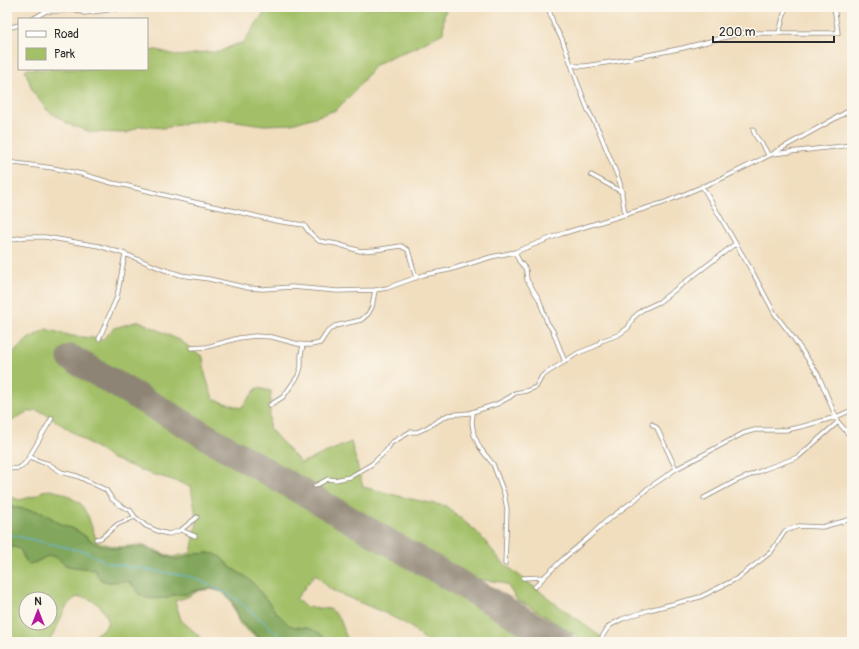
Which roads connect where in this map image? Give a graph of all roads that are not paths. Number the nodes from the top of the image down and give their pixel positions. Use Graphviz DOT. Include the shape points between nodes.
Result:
graph roads {
  1 [pos="132,7"];
  2 [pos="548,7"];
  3 [pos="786,7"];
  4 [pos="834,7"];
  5 [pos="35,18"];
  6 [pos="18,25"];
  7 [pos="7,28"];
  8 [pos="779,33"];
  9 [pos="571,64"];
  10 [pos="852,109"];
  11 [pos="753,129"];
  12 [pos="852,145"];
  13 [pos="770,155"];
  14 [pos="7,162"];
  15 [pos="591,175"];
  16 [pos="702,186"];
  17 [pos="622,192"];
  18 [pos="625,214"];
  19 [pos="7,240"];
  20 [pos="735,244"];
  21 [pos="515,252"];
  22 [pos="125,254"];
  23 [pos="416,278"];
  24 [pos="375,290"];
  25 [pos="99,339"];
  26 [pos="303,345"];
  27 [pos="191,348"];
  28 [pos="565,362"];
  29 [pos="270,405"];
  30 [pos="852,410"];
  31 [pos="473,412"];
  32 [pos="836,417"];
  33 [pos="52,418"];
  34 [pos="838,422"];
  35 [pos="652,424"];
  36 [pos="852,438"];
  37 [pos="29,456"];
  38 [pos="7,468"];
  39 [pos="676,469"];
  40 [pos="315,486"];
  41 [pos="704,498"];
  42 [pos="135,517"];
  43 [pos="197,517"];
  44 [pos="852,519"];
  45 [pos="181,530"];
  46 [pos="194,536"];
  47 [pos="96,539"];
  48 [pos="506,564"];
  49 [pos="544,577"];
  50 [pos="523,578"];
  51 [pos="535,587"];
  52 [pos="602,637"];
  1 -- 5 [label="street" via="84,13 74,9 46,11"];
  2 -- 9 [label="street"];
  3 -- 8 [label="street"];
  4 -- 8 [label="street" via="838,33"];
  6 -- 7 [label="street"];
  8 -- 9 [label="street" via="742,33 618,61 585,66"];
  9 -- 17 [label="street"];
  10 -- 13 [label="street"];
  11 -- 13 [label="street" via="753,133"];
  12 -- 13 [label="street"];
  13 -- 16 [label="street"];
  14 -- 23 [label="street" via="82,174 276,221 304,225 319,241 360,251 401,246 408,250"];
  15 -- 17 [label="street"];
  16 -- 18 [label="street" via="663,203"];
  16 -- 20 [label="street"];
  17 -- 18 [label="street"];
  18 -- 21 [label="street"];
  19 -- 22 [label="street" via="45,237 99,246"];
  20 -- 28 [label="street" via="659,302 642,310 633,318 628,328 618,335 601,341"];
  20 -- 32 [label="street" via="775,314 818,374"];
  21 -- 23 [label="street"];
  21 -- 28 [label="street" via="526,270 527,280 539,299"];
  22 -- 24 [label="street" via="162,270 248,288"];
  22 -- 25 [label="street" via="117,297"];
  23 -- 24 [label="street"];
  24 -- 26 [label="street" via="372,306 361,320 335,326 320,343"];
  26 -- 27 [label="street" via="272,337 255,336"];
  26 -- 29 [label="street" via="298,376 283,397"];
  28 -- 31 [label="street" via="542,376 536,387 515,393 498,404"];
  30 -- 32 [label="street"];
  31 -- 40 [label="street" via="448,414 426,428 410,432 391,443 372,464 350,477 328,479"];
  31 -- 48 [label="street" via="474,435 480,448 493,464 504,493 507,509"];
  32 -- 34 [label="street"];
  32 -- 39 [label="street" via="786,430 755,430 744,433"];
  33 -- 37 [label="street"];
  34 -- 36 [label="street"];
  34 -- 41 [label="street" via="798,457 734,482"];
  35 -- 39 [label="street" via="657,428"];
  37 -- 38 [label="street" via="20,468"];
  37 -- 42 [label="street" via="106,490 112,499 130,510"];
  39 -- 49 [label="street" via="605,522"];
  42 -- 45 [label="street" via="146,526 160,532 169,534"];
  42 -- 47 [label="street" via="118,524"];
  43 -- 45 [label="street"];
  44 -- 52 [label="street" via="822,527 799,526 785,531 771,552 738,578 700,597 622,619 610,626"];
  45 -- 46 [label="street"];
  49 -- 50 [label="street"];
  49 -- 51 [label="street"];
}
